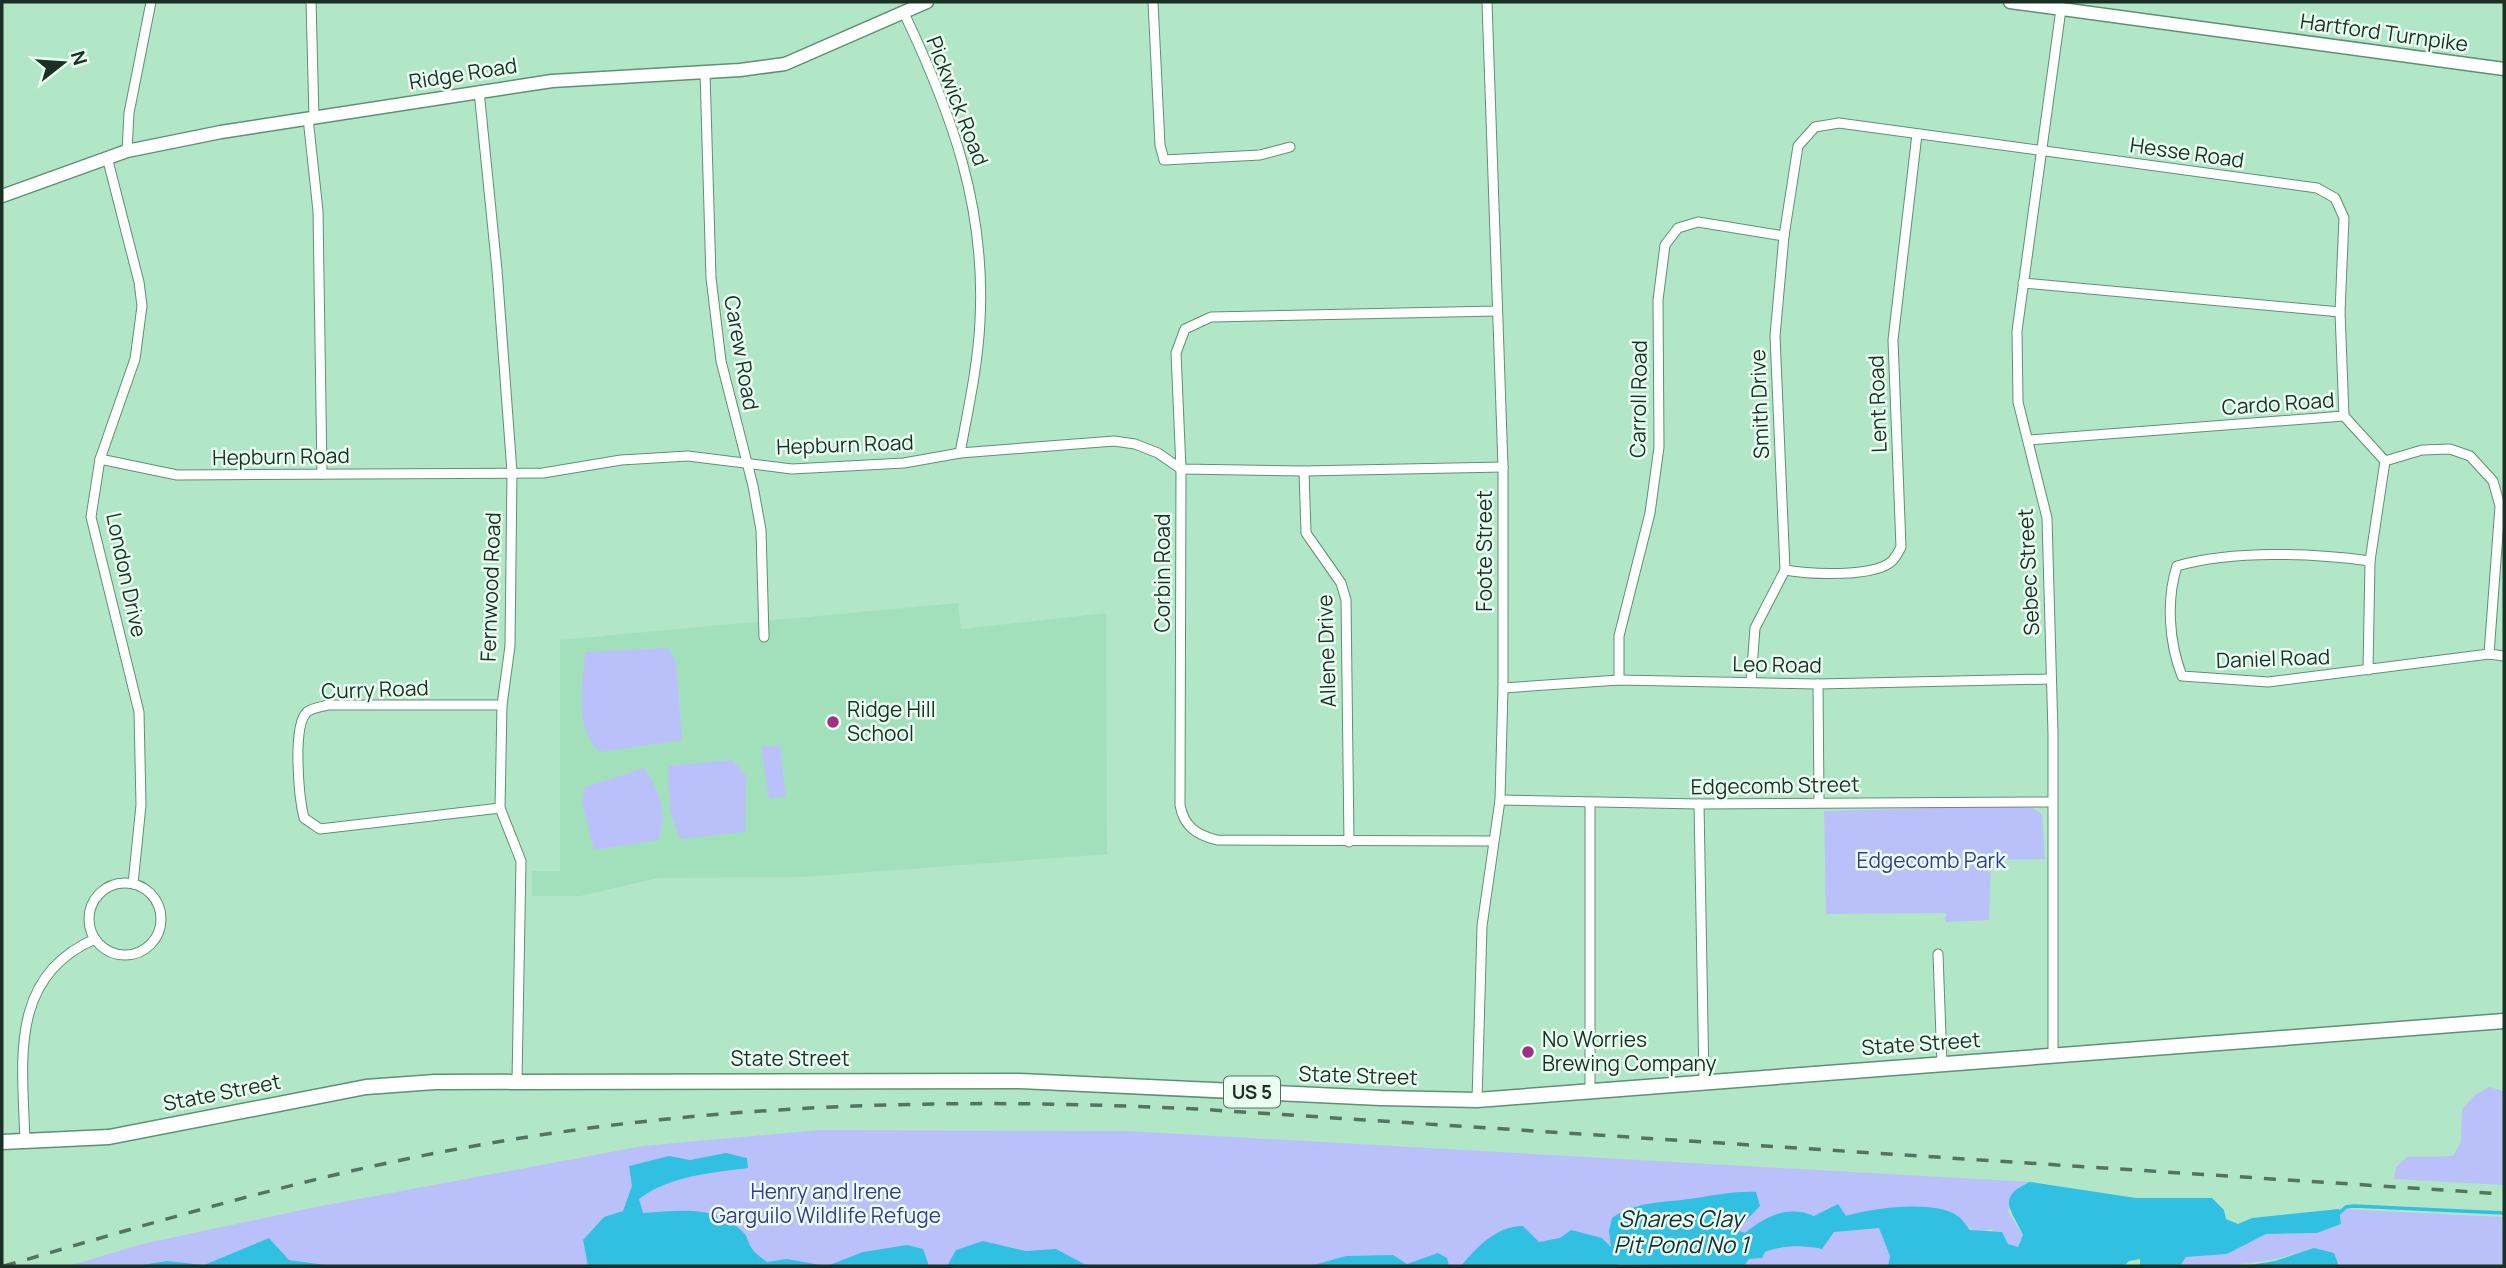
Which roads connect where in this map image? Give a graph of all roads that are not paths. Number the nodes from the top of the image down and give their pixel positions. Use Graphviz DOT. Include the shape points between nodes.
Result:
graph roads {
  1 [pos="151,2"];
  2 [pos="311,2"];
  3 [pos="928,2"];
  4 [pos="1153,2"];
  5 [pos="1488,2"];
  6 [pos="2010,2"];
  7 [pos="2061,9"];
  8 [pos="904,13"];
  9 [pos="2504,69"];
  10 [pos="705,72"];
  11 [pos="479,92"];
  12 [pos="311,117"];
  13 [pos="1815,127"];
  14 [pos="1917,134"];
  15 [pos="1290,147"];
  16 [pos="2041,150"];
  17 [pos="127,151"];
  18 [pos="107,158"];
  19 [pos="2,196"];
  20 [pos="1784,236"];
  21 [pos="2022,283"];
  22 [pos="1497,310"];
  23 [pos="2340,312"];
  24 [pos="2344,416"];
  25 [pos="2028,440"];
  26 [pos="960,453"];
  27 [pos="100,459"];
  28 [pos="746,461"];
  29 [pos="2385,461"];
  30 [pos="1503,467"];
  31 [pos="1181,469"];
  32 [pos="1304,471"];
  33 [pos="512,472"];
  34 [pos="322,474"];
  35 [pos="2370,561"];
  36 [pos="1785,570"];
  37 [pos="764,637"];
  38 [pos="2489,654"];
  39 [pos="2504,656"];
  40 [pos="2368,670"];
  41 [pos="2050,679"];
  42 [pos="1619,680"];
  43 [pos="1751,681"];
  44 [pos="1818,684"];
  45 [pos="1503,688"];
  46 [pos="502,705"];
  47 [pos="1500,800"];
  48 [pos="1819,802"];
  49 [pos="2051,802"];
  50 [pos="1590,804"];
  51 [pos="1699,804"];
  52 [pos="499,808"];
  53 [pos="1492,841"];
  54 [pos="1349,842"];
  55 [pos="133,884"];
  56 [pos="95,939"];
  57 [pos="1938,954"];
  58 [pos="2504,1021"];
  59 [pos="2053,1054"];
  60 [pos="1942,1064"];
  61 [pos="516,1081"];
  62 [pos="1704,1082"];
  63 [pos="1590,1091"];
  64 [pos="1476,1100"];
  65 [pos="2,1142"];
  66 [pos="25,1143"];
  1 -- 17 [label="street" via="129,113"];
  2 -- 12 [label="street"];
  3 -- 8 [label="main road, Ridge Road"];
  4 -- 15 [label="street" via="1164,160 1260,155"];
  5 -- 22 [label="street, Foote Street"];
  6 -- 7 [label="main road, Hartford Turnpike"];
  7 -- 9 [label="main road, Hartford Turnpike"];
  7 -- 16 [label="street, Sebec Street"];
  8 -- 10 [label="main road, Ridge Road" via="797,61"];
  8 -- 26 [label="street, Pickwick Road" via="944,104 973,204 980,321"];
  10 -- 11 [label="main road, Ridge Road" via="560,80"];
  10 -- 28 [label="street, Carew Road" via="711,278 720,361"];
  11 -- 12 [label="main road, Ridge Road"];
  11 -- 33 [label="street, Fernwood Road"];
  12 -- 17 [label="main road, Ridge Road"];
  12 -- 34 [label="street" via="318,211"];
  13 -- 14 [label="street, Hesse Road" via="1839,123"];
  13 -- 20 [label="street, Smith Drive" via="1798,146"];
  14 -- 16 [label="street, Hesse Road"];
  14 -- 36 [label="street, Lent Road" via="1893,340 1901,547 1892,561 1868,571 1807,574"];
  16 -- 21 [label="street, Sebec Street"];
  16 -- 23 [label="street, Hesse Road" via="2326,191 2344,218"];
  17 -- 18 [label="main road, Ridge Road"];
  18 -- 19 [label="main road, Ridge Road"];
  18 -- 27 [label="street, London Drive" via="139,282 142,324 131,377"];
  20 -- 36 [label="street, Smith Drive" via="1775,336"];
  20 -- 42 [label="street, Carroll Road" via="1698,222 1678,228 1665,245 1658,300 1659,447 1650,513 1619,636"];
  21 -- 23 [label="street"];
  21 -- 25 [label="street, Sebec Street" via="2018,402"];
  22 -- 30 [label="street, Foote Street"];
  22 -- 31 [label="street, Corbin Road" via="1210,317 1193,323 1180,335 1176,353"];
  23 -- 24 [label="street, Hesse Road"];
  24 -- 25 [label="street, Cardo Road"];
  24 -- 29 [label="street, Cardo Road"];
  25 -- 41 [label="street, Sebec Street" via="2047,518"];
  26 -- 28 [label="street, Hepburn Road" via="904,463 792,469"];
  26 -- 31 [label="street, Hepburn Road" via="1114,441 1158,453"];
  27 -- 34 [label="street, Hepburn Road" via="177,475"];
  27 -- 55 [label="street, London Drive" via="91,517 139,712 141,804"];
  28 -- 33 [label="street, Hepburn Road" via="688,456 621,460 542,473"];
  28 -- 37 [label="street, Carew Road" via="761,530"];
  29 -- 35 [label="street"];
  29 -- 38 [label="street" via="2422,450 2450,449 2470,456 2493,481 2500,506"];
  30 -- 32 [label="street"];
  30 -- 45 [label="street, Foote Street"];
  31 -- 32 [label="street"];
  31 -- 54 [label="street, Corbin Road" via="1182,815 1194,832 1217,840"];
  32 -- 54 [label="street, Allene Drive" via="1306,533 1341,583 1346,600"];
  33 -- 34 [label="street, Hepburn Road"];
  33 -- 46 [label="street, Fernwood Road" via="510,646"];
  35 -- 40 [label="street"];
  35 -- 40 [label="street, Daniel Road" via="2318,554 2197,560 2177,566 2170,587 2174,655 2182,676 2268,682"];
  36 -- 43 [label="street, Smith Drive" via="1755,628"];
  38 -- 39 [label="street, Daniel Road"];
  38 -- 40 [label="street, Daniel Road"];
  41 -- 44 [label="street, Leo Road"];
  41 -- 49 [label="street, Sebec Street"];
  42 -- 43 [label="street, Leo Road"];
  42 -- 45 [label="street, Leo Road"];
  43 -- 44 [label="street, Leo Road"];
  44 -- 48 [label="street"];
  45 -- 47 [label="street, Foote Street"];
  46 -- 52 [label="street, Fernwood Road"];
  46 -- 52 [label="street, Curry Road" via="327,705 308,710 299,724 300,800 304,818 320,829"];
  47 -- 50 [label="street, Edgecomb Street"];
  47 -- 53 [label="street, Foote Street"];
  48 -- 49 [label="street, Edgecomb Street"];
  48 -- 51 [label="street, Edgecomb Street"];
  49 -- 59 [label="street, Sebec Street"];
  50 -- 51 [label="street, Edgecomb Street"];
  50 -- 63 [label="street"];
  51 -- 62 [label="street"];
  52 -- 61 [label="street, Fernwood Road" via="521,861"];
  53 -- 54 [label="street, Corbin Road"];
  53 -- 64 [label="street, Foote Street" via="1482,926"];
  55 -- 56 [label="street" via="112,886 95,899 89,919"];
  55 -- 56 [label="street" via="153,896 159,906 161,929 156,940 148,949 125,956 114,954"];
  56 -- 66 [label="street" via="48,972 30,1006 23,1052"];
  57 -- 60 [label="street"];
  58 -- 59 [label="main road, State Street / US 5"];
  59 -- 60 [label="main road, State Street / US 5"];
  60 -- 62 [label="main road, State Street / US 5"];
  61 -- 64 [label="main road, State Street / US 5" via="1033,1081"];
  61 -- 66 [label="main road, State Street / US 5" via="366,1087 109,1137"];
  62 -- 63 [label="main road, State Street / US 5"];
  63 -- 64 [label="main road, State Street / US 5"];
  65 -- 66 [label="main road, State Street / US 5"];
}
